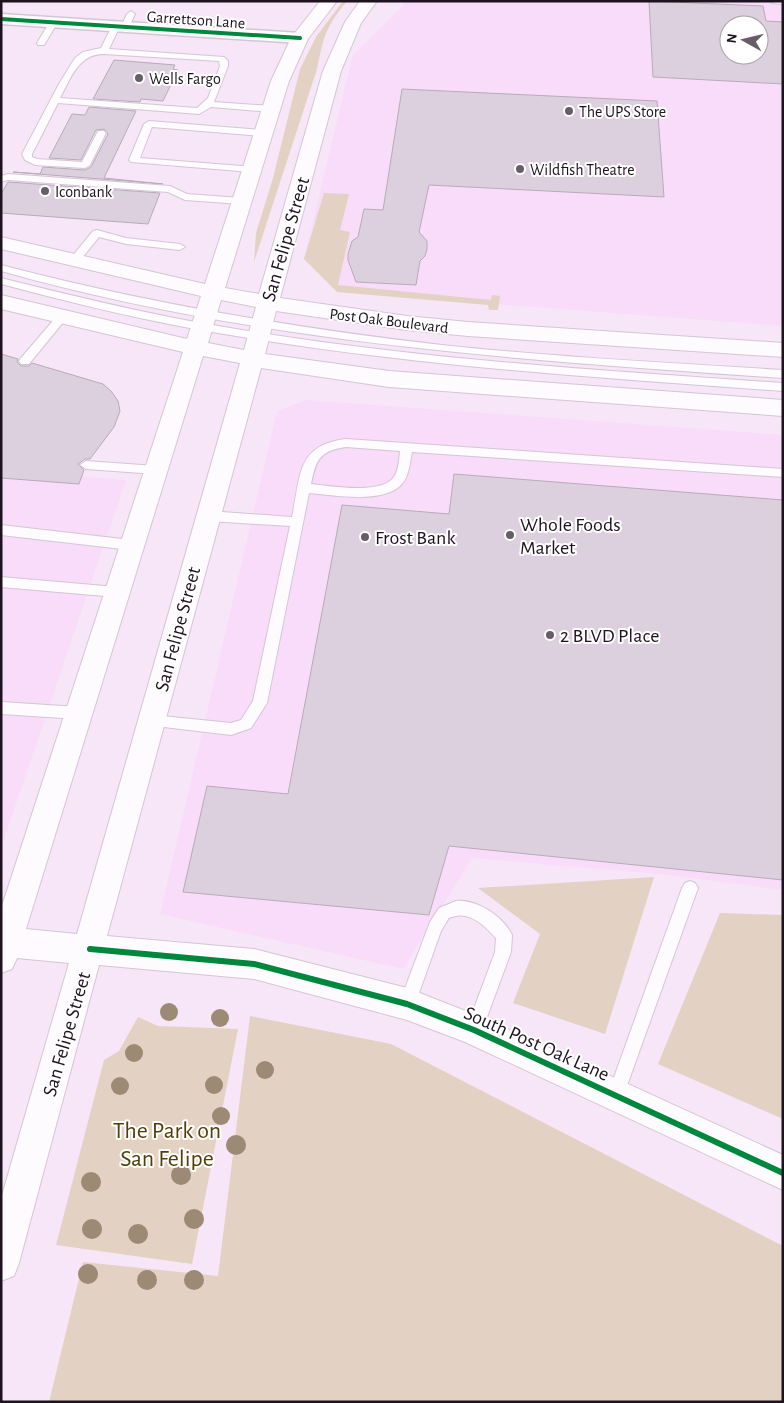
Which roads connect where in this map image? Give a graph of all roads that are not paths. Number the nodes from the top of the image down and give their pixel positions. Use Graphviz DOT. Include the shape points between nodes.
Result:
graph roads {
  1 [pos="329,1"];
  2 [pos="369,1"];
  3 [pos="775,1"];
  4 [pos="783,2"];
  5 [pos="1,18"];
  6 [pos="54,22"];
  7 [pos="124,22"];
  8 [pos="300,38"];
  9 [pos="41,43"];
  10 [pos="104,51"];
  11 [pos="56,100"];
  12 [pos="115,104"];
  13 [pos="209,104"];
  14 [pos="272,108"];
  15 [pos="109,117"];
  16 [pos="101,133"];
  17 [pos="263,133"];
  18 [pos="251,169"];
  19 [pos="1,179"];
  20 [pos="241,201"];
  21 [pos="1,243"];
  22 [pos="180,248"];
  23 [pos="74,261"];
  24 [pos="1,268"];
  25 [pos="1,281"];
  26 [pos="212,292"];
  27 [pos="1,302"];
  28 [pos="61,318"];
  29 [pos="262,321"];
  30 [pos="200,329"];
  31 [pos="783,350"];
  32 [pos="252,359"];
  33 [pos="25,361"];
  34 [pos="783,374"];
  35 [pos="783,387"];
  36 [pos="783,408"];
  37 [pos="407,447"];
  38 [pos="86,465"];
  39 [pos="156,470"];
  40 [pos="783,473"];
  41 [pos="304,488"];
  42 [pos="208,516"];
  43 [pos="298,522"];
  44 [pos="1,530"];
  45 [pos="131,545"];
  46 [pos="1,582"];
  47 [pos="116,592"];
  48 [pos="1,708"];
  49 [pos="78,713"];
  50 [pos="152,720"];
  51 [pos="690,888"];
  52 [pos="3,948"];
  53 [pos="90,949"];
  54 [pos="407,1004"];
  55 [pos="474,1030"];
  56 [pos="616,1094"];
  57 [pos="783,1174"];
  58 [pos="1,1263"];
  1 -- 8 [label="main road"];
  2 -- 29 [label="main road, San Felipe Street" via="353,22 332,71"];
  3 -- 4 [label="lane"];
  5 -- 6 [label="street, Garrettson Lane"];
  6 -- 7 [label="street, Garrettson Lane"];
  6 -- 9 [label="lane"];
  7 -- 8 [label="street, Garrettson Lane"];
  7 -- 10 [label="lane"];
  8 -- 14 [label="main road"];
  10 -- 11 [label="lane" via="81,57"];
  10 -- 13 [label="lane" via="221,59 224,66"];
  11 -- 12 [label="lane"];
  11 -- 16 [label="lane" via="27,154 28,158 36,162 86,165"];
  12 -- 13 [label="lane" via="199,110"];
  12 -- 15 [label="lane"];
  13 -- 14 [label="lane"];
  14 -- 17 [label="main road"];
  17 -- 18 [label="main road"];
  17 -- 18 [label="lane" via="149,124 134,160"];
  18 -- 20 [label="main road"];
  19 -- 20 [label="lane" via="170,189 185,196"];
  20 -- 26 [label="main road"];
  21 -- 23 [label="main road, Post Oak Boulevard"];
  22 -- 23 [label="lane" via="126,241 97,233"];
  23 -- 26 [label="main road, Post Oak Boulevard"];
  24 -- 30 [label="lane" via="88,291"];
  25 -- 30 [label="lane"];
  26 -- 29 [label="main road, Post Oak Boulevard"];
  26 -- 30 [label="main road"];
  27 -- 28 [label="main road"];
  28 -- 30 [label="main road"];
  28 -- 33 [label="lane"];
  29 -- 30 [label="lane"];
  29 -- 31 [label="main road, Post Oak Boulevard" via="397,322"];
  29 -- 32 [label="main road, San Felipe Street"];
  29 -- 34 [label="lane" via="397,344"];
  29 -- 35 [label="lane" via="409,358"];
  30 -- 32 [label="main road"];
  30 -- 39 [label="main road"];
  32 -- 36 [label="main road" via="389,379"];
  32 -- 42 [label="main road, San Felipe Street"];
  37 -- 40 [label="lane"];
  37 -- 41 [label="lane" via="330,445 310,460"];
  37 -- 41 [label="lane" via="397,482 376,492"];
  38 -- 39 [label="lane"];
  39 -- 45 [label="main road"];
  41 -- 43 [label="lane"];
  42 -- 43 [label="lane"];
  42 -- 50 [label="main road, San Felipe Street"];
  43 -- 50 [label="lane" via="260,703 246,724 231,729"];
  44 -- 45 [label="lane"];
  45 -- 47 [label="main road"];
  46 -- 47 [label="lane"];
  47 -- 49 [label="main road"];
  48 -- 49 [label="lane"];
  49 -- 52 [label="main road"];
  50 -- 53 [label="main road, San Felipe Street"];
  51 -- 56 [label="lane"];
  52 -- 53 [label="main road, South Post Oak Lane"];
  53 -- 54 [label="main road, South Post Oak Lane" via="254,964"];
  53 -- 58 [label="main road, San Felipe Street"];
  54 -- 55 [label="main road, South Post Oak Lane"];
  54 -- 55 [label="lane" via="435,927 444,913 460,908 472,911 492,921 504,935 503,952"];
  55 -- 56 [label="main road, South Post Oak Lane"];
  56 -- 57 [label="main road, South Post Oak Lane"];
}
